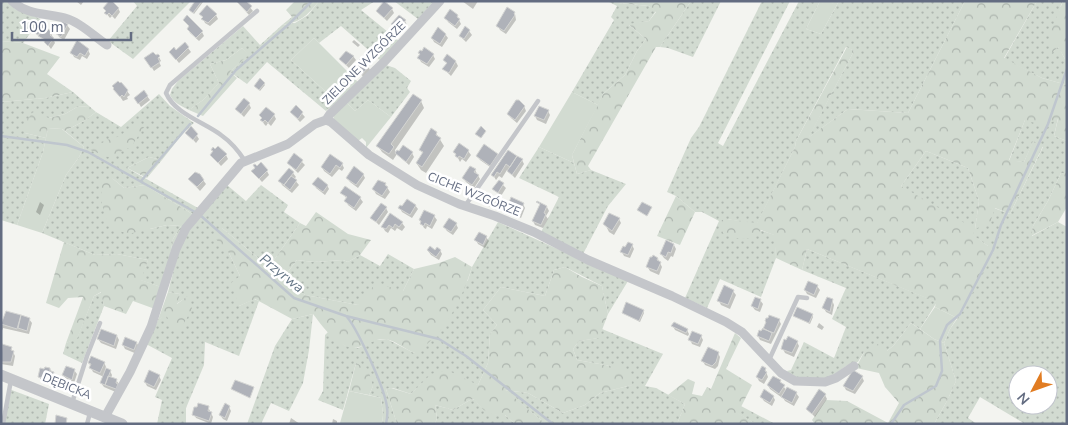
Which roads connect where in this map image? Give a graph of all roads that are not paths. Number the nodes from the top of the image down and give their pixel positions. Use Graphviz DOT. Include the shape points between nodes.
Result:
graph roads {
  1 [pos="12,1"];
  2 [pos="440,1"];
  3 [pos="257,11"];
  4 [pos="107,46"];
  5 [pos="538,101"];
  6 [pos="326,120"];
  7 [pos="246,161"];
  8 [pos="465,206"];
  9 [pos="808,298"];
  10 [pos="100,323"];
  11 [pos="769,360"];
  12 [pos="854,366"];
  13 [pos="6,377"];
  14 [pos="72,403"];
  15 [pos="91,411"];
  16 [pos="105,417"];
  17 [pos="3,424"];
  18 [pos="87,424"];
  19 [pos="122,424"];
  1 -- 4 [label="street" via="30,12 70,19"];
  2 -- 6 [label="street, ZIELONE WZGÓRZE"];
  3 -- 7 [label="lane" via="170,85 166,93 182,111 228,140"];
  5 -- 8 [label="lane"];
  6 -- 7 [label="street" via="288,144"];
  6 -- 8 [label="street, CICHE WZGÓRZE" via="380,162 417,185"];
  7 -- 16 [label="street" via="186,228 141,350"];
  8 -- 11 [label="street, CICHE WZGÓRZE" via="534,232 726,322 742,332"];
  9 -- 11 [label="lane" via="798,297"];
  10 -- 14 [label="lane"];
  11 -- 12 [label="street, CICHE WZGÓRZE" via="788,378 804,383 831,381"];
  13 -- 14 [label="street, DĘBICKA"];
  13 -- 17 [label="lane"];
  14 -- 15 [label="street, DĘBICKA"];
  15 -- 16 [label="street, DĘBICKA"];
  15 -- 18 [label="lane"];
  16 -- 19 [label="street, DĘBICKA"];
}
